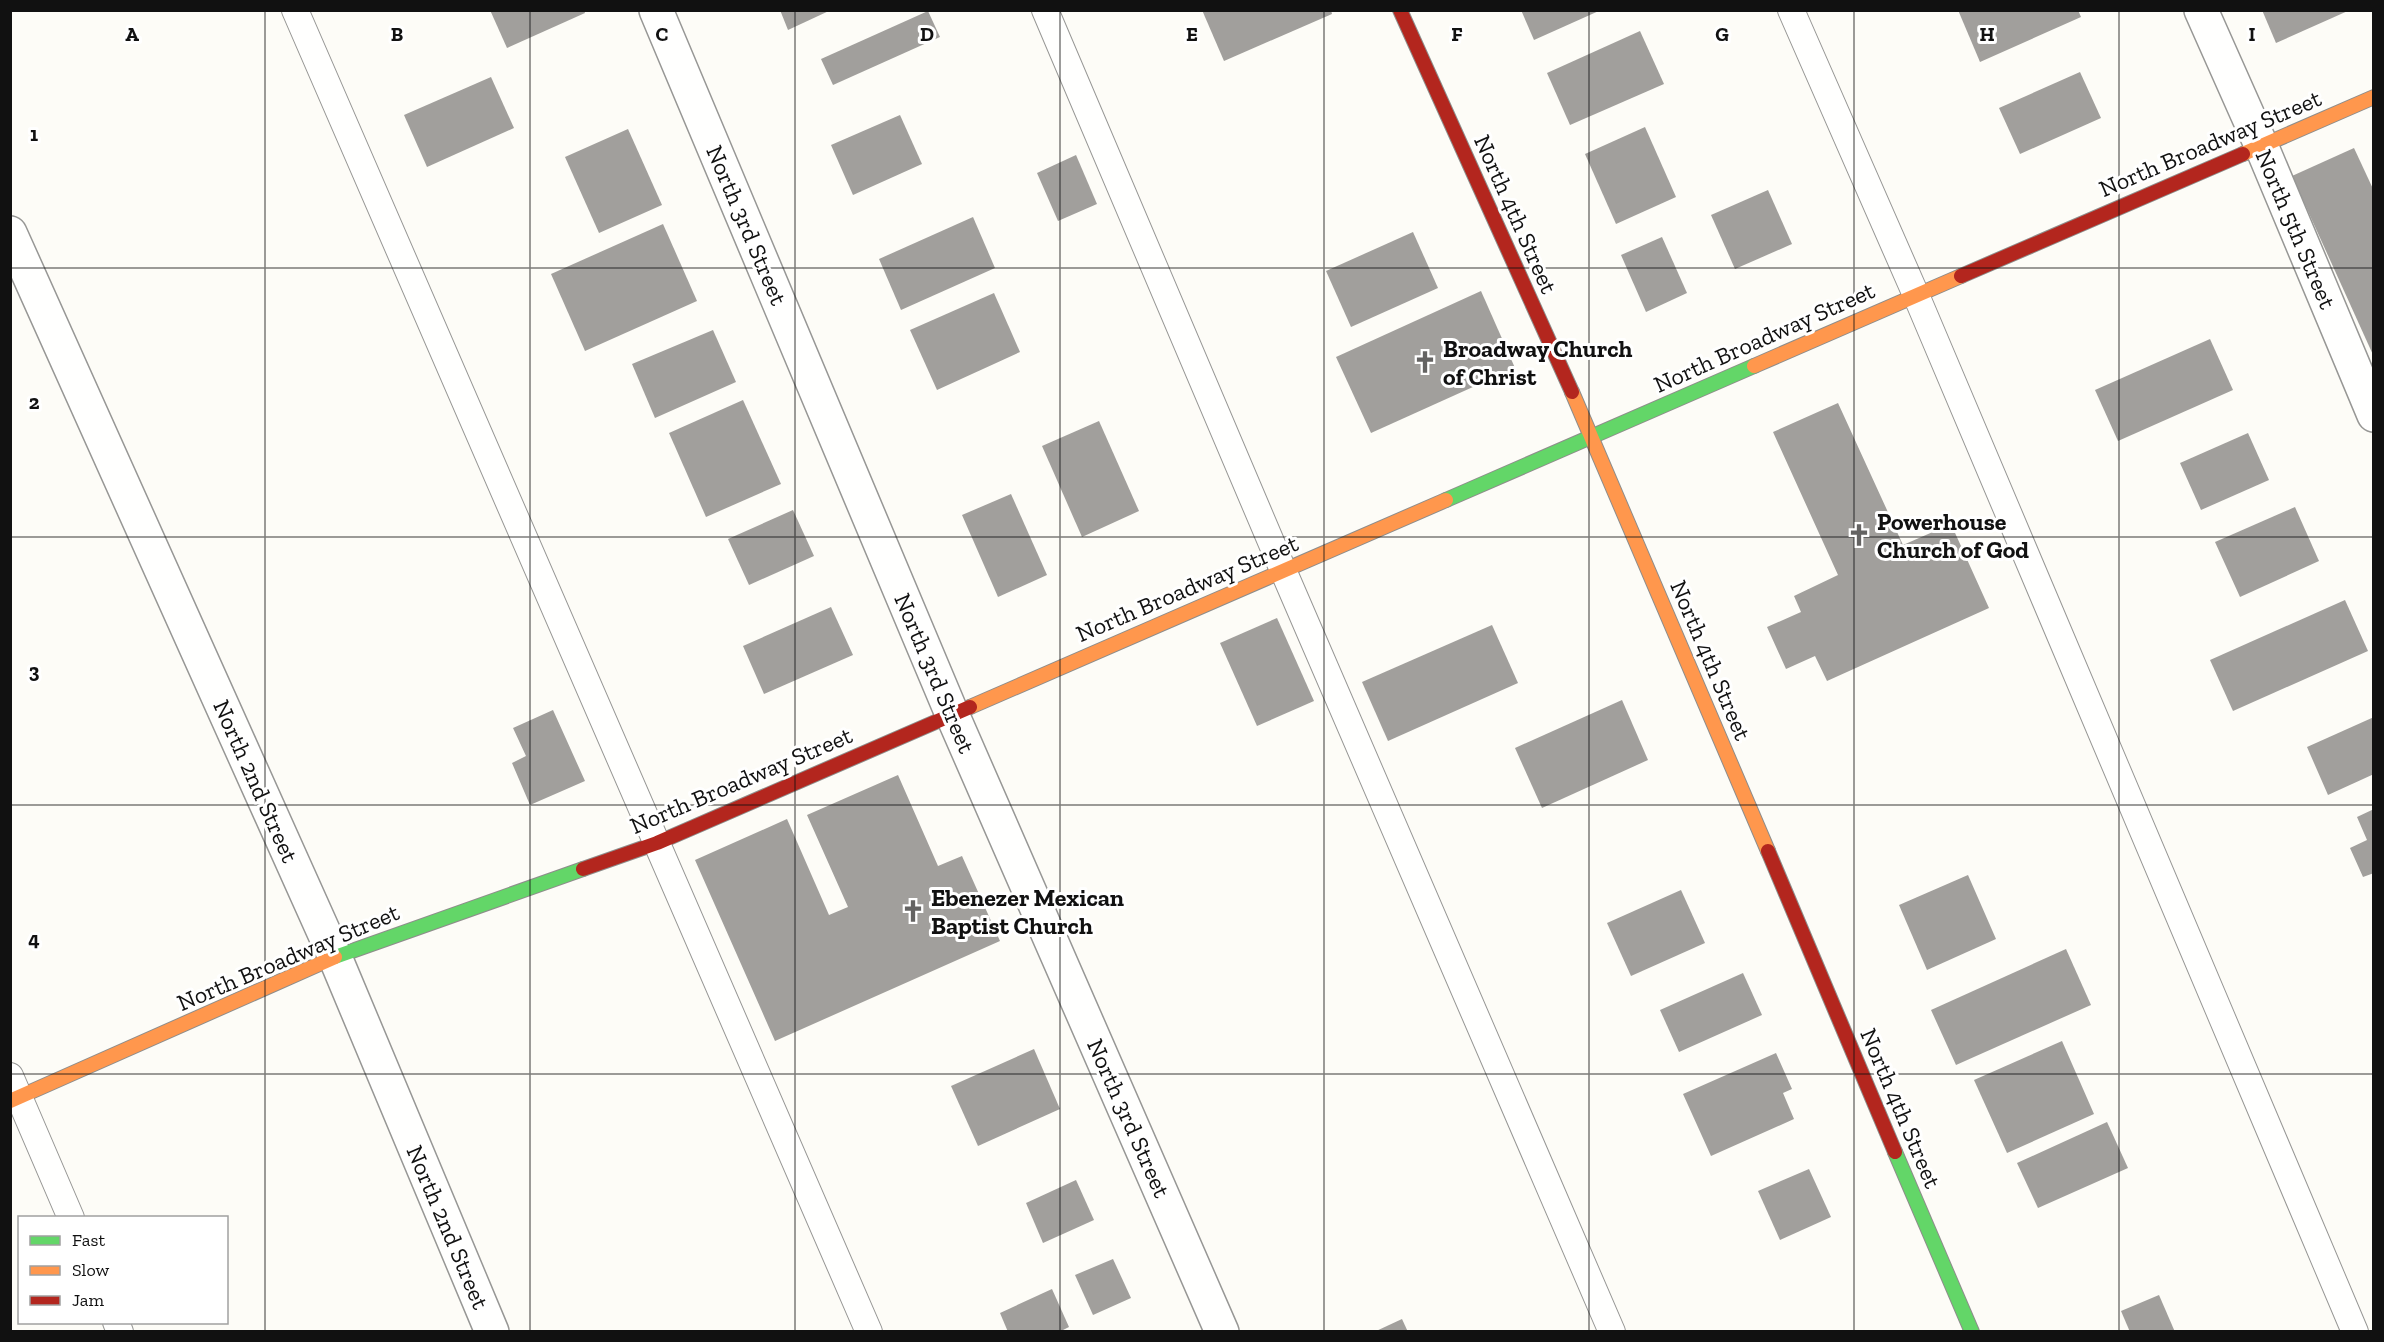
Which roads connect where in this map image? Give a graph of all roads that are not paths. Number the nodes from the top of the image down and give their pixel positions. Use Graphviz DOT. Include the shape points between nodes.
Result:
graph roads {
  1 [pos="295,10"];
  2 [pos="656,10"];
  3 [pos="1045,10"];
  4 [pos="1400,10"];
  5 [pos="1791,10"];
  6 [pos="2201,10"];
  7 [pos="2373,97"];
  8 [pos="2261,145"];
  9 [pos="10,233"];
  10 [pos="1916,295"];
  11 [pos="2373,415"];
  12 [pos="1592,436"];
  13 [pos="1283,570"];
  14 [pos="952,714"];
  15 [pos="657,843"];
  16 [pos="334,957"];
  17 [pos="14,1092"];
  18 [pos="70,1216"];
  19 [pos="492,1332"];
  20 [pos="869,1332"];
  21 [pos="1221,1332"];
  22 [pos="1612,1332"];
  23 [pos="1972,1332"];
  24 [pos="2355,1332"];
  1 -- 15 [label="lane"];
  2 -- 14 [label="street, North 3rd Street"];
  3 -- 13 [label="lane"];
  4 -- 12 [label="street, North 4th Street"];
  5 -- 10 [label="lane"];
  6 -- 8 [label="street, North 5th Street"];
  7 -- 8 [label="street, North Broadway Street"];
  8 -- 10 [label="street, North Broadway Street"];
  8 -- 11 [label="street, North 5th Street"];
  9 -- 16 [label="street, North 2nd Street"];
  10 -- 12 [label="street, North Broadway Street"];
  10 -- 24 [label="lane"];
  12 -- 13 [label="street, North Broadway Street"];
  12 -- 23 [label="street, North 4th Street"];
  13 -- 14 [label="street, North Broadway Street"];
  13 -- 22 [label="lane"];
  14 -- 15 [label="street, North Broadway Street"];
  14 -- 21 [label="street, North 3rd Street"];
  15 -- 16 [label="street, North Broadway Street"];
  15 -- 20 [label="lane"];
  16 -- 17 [label="street, North Broadway Street"];
  16 -- 19 [label="street, North 2nd Street"];
  17 -- 18 [label="lane"];
}
